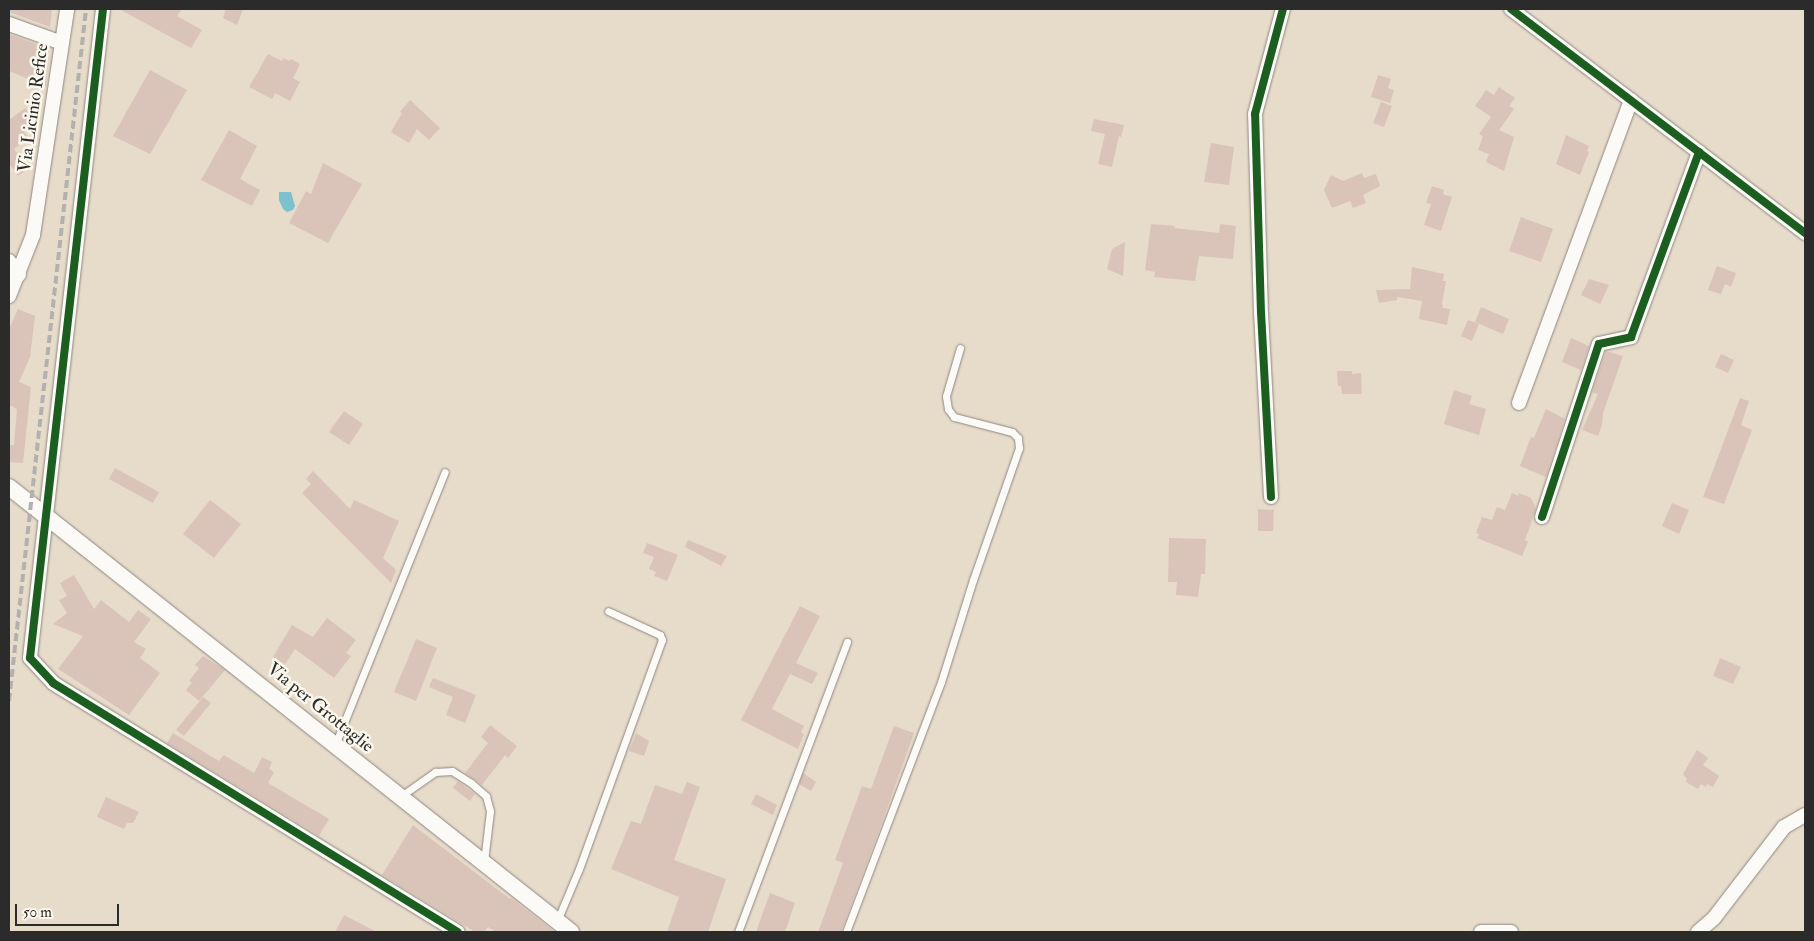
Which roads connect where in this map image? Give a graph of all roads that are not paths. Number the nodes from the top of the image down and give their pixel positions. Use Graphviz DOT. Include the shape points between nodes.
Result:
graph roads {
  1 [pos="67,9"];
  2 [pos="104,9"];
  3 [pos="1283,9"];
  4 [pos="1512,9"];
  5 [pos="9,24"];
  6 [pos="62,44"];
  7 [pos="1631,100"];
  8 [pos="1699,152"];
  9 [pos="1805,233"];
  10 [pos="9,261"];
  11 [pos="19,275"];
  12 [pos="9,296"];
  13 [pos="960,348"];
  14 [pos="1519,403"];
  15 [pos="445,472"];
  16 [pos="9,487"];
  17 [pos="1271,497"];
  18 [pos="46,515"];
  19 [pos="1542,517"];
  20 [pos="608,611"];
  21 [pos="847,642"];
  22 [pos="335,745"];
  23 [pos="400,797"];
  24 [pos="1805,815"];
  25 [pos="484,864"];
  26 [pos="557,922"];
  27 [pos="458,932"];
  28 [pos="570,932"];
  29 [pos="738,932"];
  30 [pos="846,932"];
  31 [pos="1481,932"];
  32 [pos="1511,932"];
  33 [pos="1698,932"];
  1 -- 6 [label="street, Via Licinio Refice"];
  2 -- 18 [label="street"];
  3 -- 17 [label="street" via="1255,114"];
  4 -- 7 [label="street"];
  5 -- 6 [label="street"];
  6 -- 11 [label="street, Via Licinio Refice" via="40,201 33,235"];
  7 -- 8 [label="street"];
  7 -- 14 [label="street"];
  8 -- 9 [label="street"];
  8 -- 19 [label="street" via="1631,337 1600,344"];
  10 -- 11 [label="street"];
  11 -- 12 [label="street, Via Licinio Refice"];
  13 -- 30 [label="lane" via="946,396 948,409 954,417 1012,432 1018,438 1019,448 941,682"];
  15 -- 22 [label="lane"];
  16 -- 18 [label="street, Via per Grottaglie"];
  18 -- 22 [label="street, Via per Grottaglie"];
  18 -- 27 [label="street" via="30,658 53,683"];
  20 -- 26 [label="lane" via="660,635 662,640"];
  21 -- 29 [label="lane"];
  22 -- 23 [label="street, Via per Grottaglie"];
  23 -- 25 [label="street, Via per Grottaglie"];
  23 -- 25 [label="lane" via="435,772 452,771 471,783 486,796 490,811"];
  24 -- 33 [label="street" via="1784,827 1714,918"];
  25 -- 26 [label="street, Via per Grottaglie"];
  26 -- 28 [label="street, Via per Grottaglie"];
  31 -- 32 [label="street"];
}
